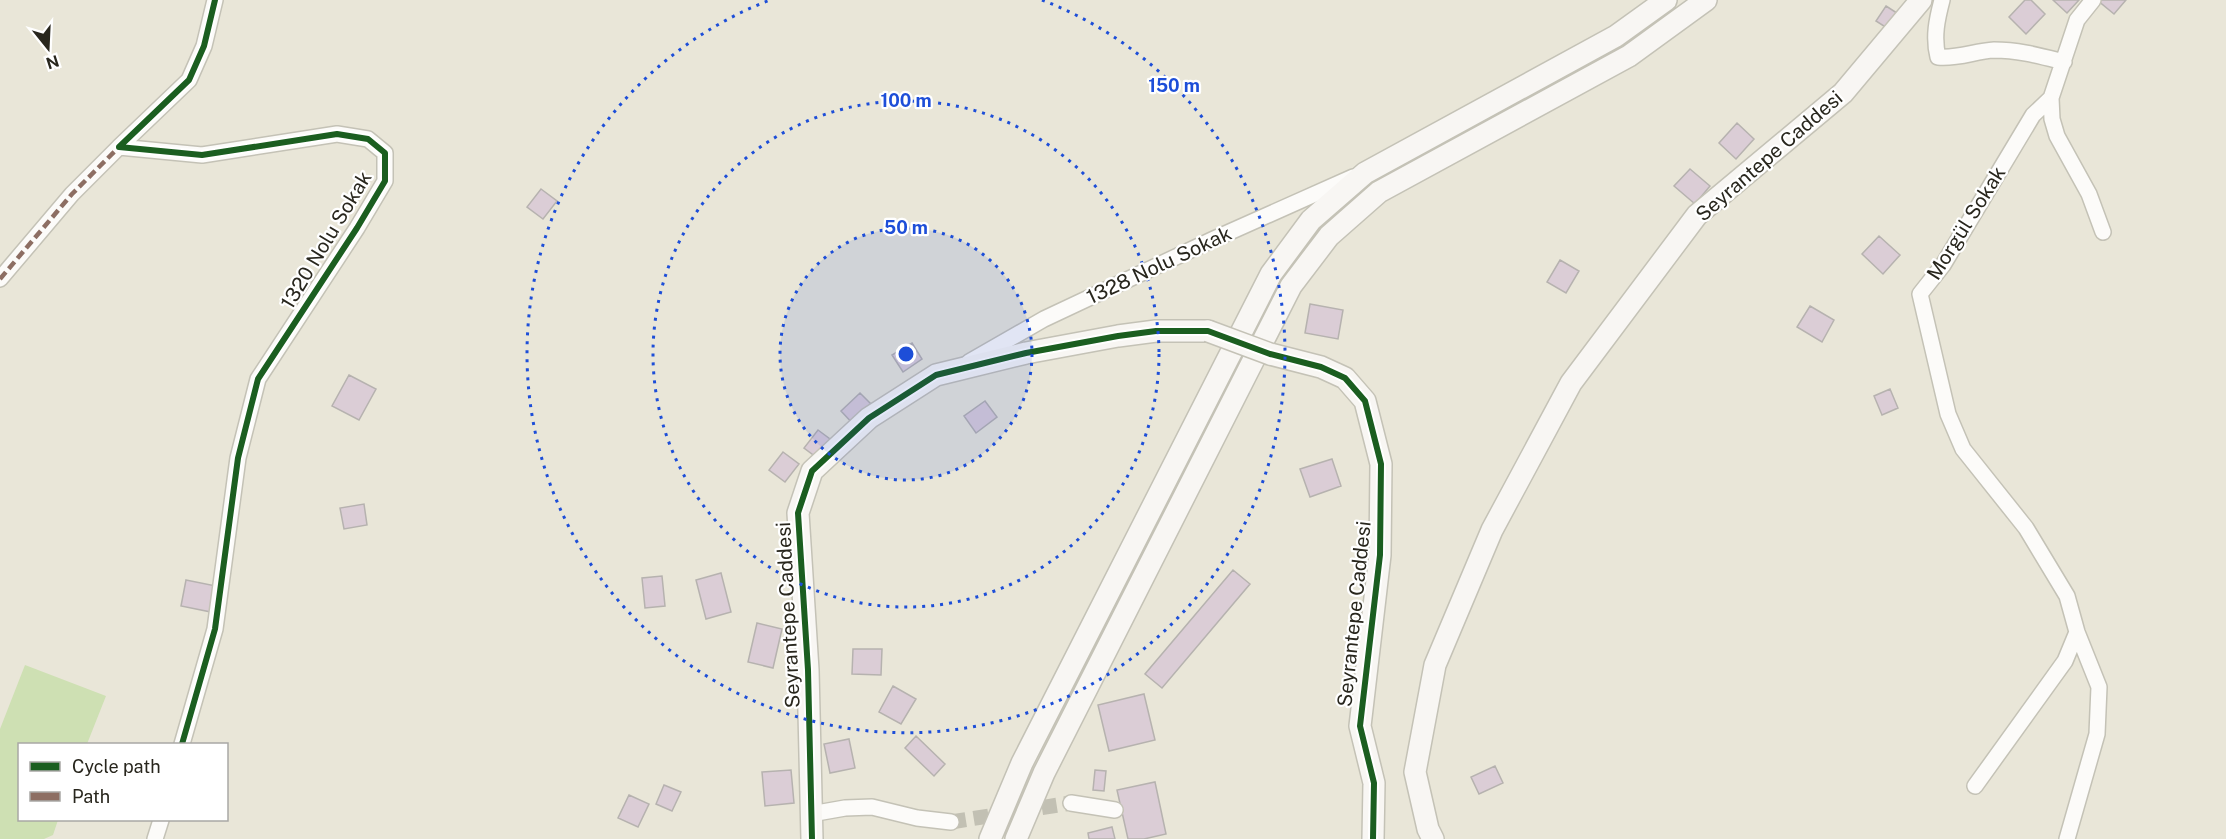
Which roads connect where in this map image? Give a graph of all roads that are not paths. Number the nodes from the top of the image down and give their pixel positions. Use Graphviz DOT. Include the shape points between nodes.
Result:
graph roads {
  1 [pos="215,0"];
  2 [pos="1666,0"];
  3 [pos="1706,0"];
  4 [pos="1921,0"];
  5 [pos="1942,0"];
  6 [pos="2093,0"];
  7 [pos="2064,62"];
  8 [pos="2052,98"];
  9 [pos="119,147"];
  10 [pos="1369,170"];
  11 [pos="2103,232"];
  12 [pos="0,279"];
  13 [pos="953,371"];
  14 [pos="2077,632"];
  15 [pos="182,743"];
  16 [pos="1975,786"];
  17 [pos="1071,803"];
  18 [pos="1114,810"];
  19 [pos="811,814"];
  20 [pos="160,821"];
  21 [pos="951,822"];
  22 [pos="155,839"];
  23 [pos="812,839"];
  24 [pos="990,839"];
  25 [pos="1016,839"];
  26 [pos="1373,839"];
  27 [pos="1433,839"];
  28 [pos="2067,839"];
  1 -- 9 [label="street" via="204,46 189,80"];
  2 -- 10 [label="street" via="1617,36"];
  3 -- 25 [label="street" via="1629,56 1379,192 1329,236 1292,286 1049,763"];
  4 -- 27 [label="street, Seyrantepe Caddesi" via="1844,93 1698,215 1571,384 1492,530 1435,664 1415,772"];
  5 -- 7 [label="street" via="1935,45 1938,57 1992,50 2025,52"];
  6 -- 7 [label="street" via="2077,20"];
  7 -- 8 [label="street"];
  8 -- 11 [label="street" via="2057,136 2089,194"];
  8 -- 14 [label="street, Morgül Sokak" via="2033,115 1943,265 1920,294 1948,414 1963,449 2026,528 2067,596"];
  9 -- 12 [label="street" via="72,194"];
  9 -- 15 [label="street, 1320 Nolu Sokak" via="202,155 337,134 368,139 385,153 385,181 258,379 238,458 215,629"];
  10 -- 13 [label="street, 1328 Nolu Sokak" via="1044,319"];
  10 -- 24 [label="street" via="1311,220 1271,274 1022,763"];
  13 -- 19 [label="street, Seyrantepe Caddesi" via="936,375 868,418 812,471 798,513 808,670"];
  13 -- 26 [label="street, Seyrantepe Caddesi, bridge" via="1118,336 1208,331 1345,378 1365,401 1381,465 1380,555 1359,726 1374,783"];
  14 -- 16 [label="street" via="2065,661"];
  14 -- 28 [label="street, Morgül Sokak" via="2099,687 2097,734"];
  17 -- 18 [label="street"];
  19 -- 21 [label="street" via="872,807"];
  19 -- 23 [label="street, Seyrantepe Caddesi"];
  20 -- 22 [label="street"];
}
